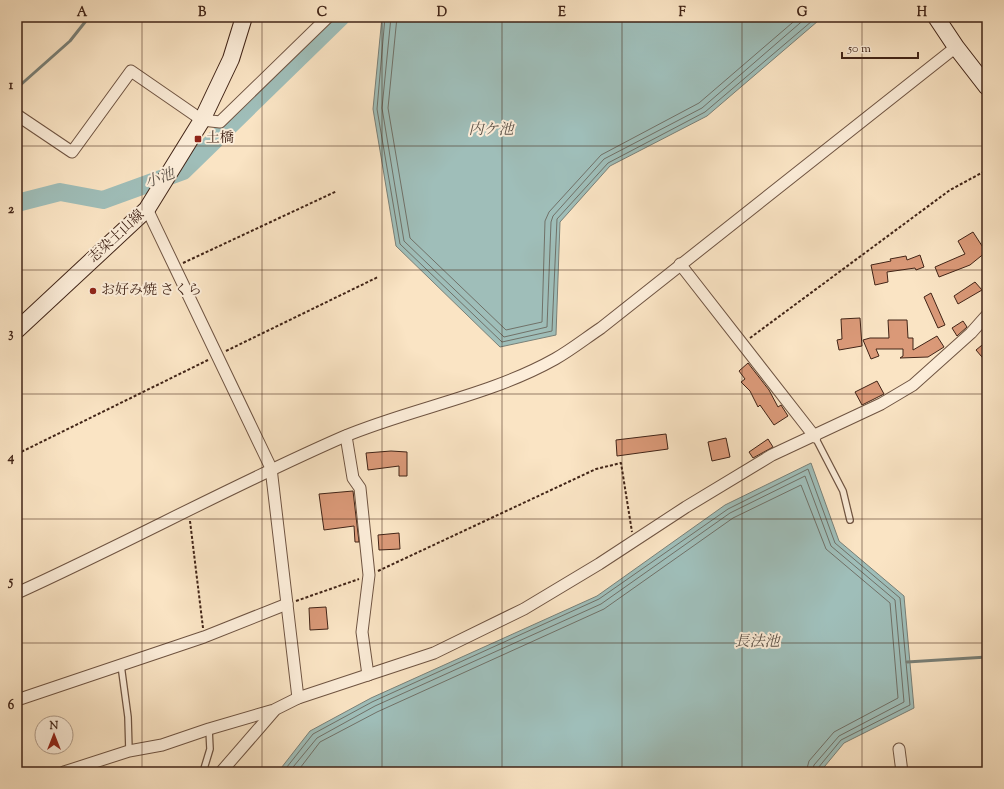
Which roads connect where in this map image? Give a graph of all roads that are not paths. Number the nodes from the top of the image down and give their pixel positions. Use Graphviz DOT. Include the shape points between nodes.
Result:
graph roads {
  1 [pos="244,17"];
  2 [pos="328,17"];
  3 [pos="940,18"];
  4 [pos="956,47"];
  5 [pos="987,87"];
  6 [pos="17,114"];
  7 [pos="202,120"];
  8 [pos="147,209"];
  9 [pos="680,264"];
  10 [pos="987,315"];
  11 [pos="17,330"];
  12 [pos="346,436"];
  13 [pos="814,437"];
  14 [pos="271,468"];
  15 [pos="850,520"];
  16 [pos="17,593"];
  17 [pos="287,604"];
  18 [pos="121,665"];
  19 [pos="368,675"];
  20 [pos="298,698"];
  21 [pos="17,700"];
  22 [pos="274,710"];
  23 [pos="209,729"];
  24 [pos="899,749"];
  25 [pos="129,751"];
  26 [pos="64,772"];
  27 [pos="203,772"];
  28 [pos="221,772"];
  29 [pos="902,772"];
  1 -- 7 [label="main road, 志染土山線" via="231,60"];
  2 -- 7 [label="street" via="220,122"];
  3 -- 4 [label="main road"];
  4 -- 5 [label="main road"];
  4 -- 9 [label="street"];
  6 -- 7 [label="street" via="72,152 131,71"];
  7 -- 8 [label="main road, 志染土山線"];
  8 -- 11 [label="main road, 志染土山線"];
  8 -- 14 [label="street"];
  9 -- 12 [label="street" via="601,328 555,359 506,381"];
  9 -- 13 [label="street"];
  10 -- 13 [label="street" via="971,333 913,385 882,404"];
  12 -- 14 [label="street"];
  12 -- 19 [label="street" via="353,478 360,488 369,575 362,632"];
  13 -- 15 [label="lane" via="843,491"];
  13 -- 19 [label="street" via="772,455 524,609 434,653"];
  14 -- 16 [label="street" via="189,511"];
  14 -- 17 [label="street"];
  17 -- 18 [label="street" via="204,637"];
  17 -- 20 [label="street"];
  18 -- 21 [label="street"];
  18 -- 25 [label="lane" via="128,717"];
  19 -- 20 [label="street"];
  20 -- 22 [label="street"];
  22 -- 23 [label="street"];
  22 -- 28 [label="street"];
  23 -- 25 [label="street" via="162,745"];
  23 -- 27 [label="lane" via="210,749"];
  24 -- 29 [label="street"];
  25 -- 26 [label="street"];
}
